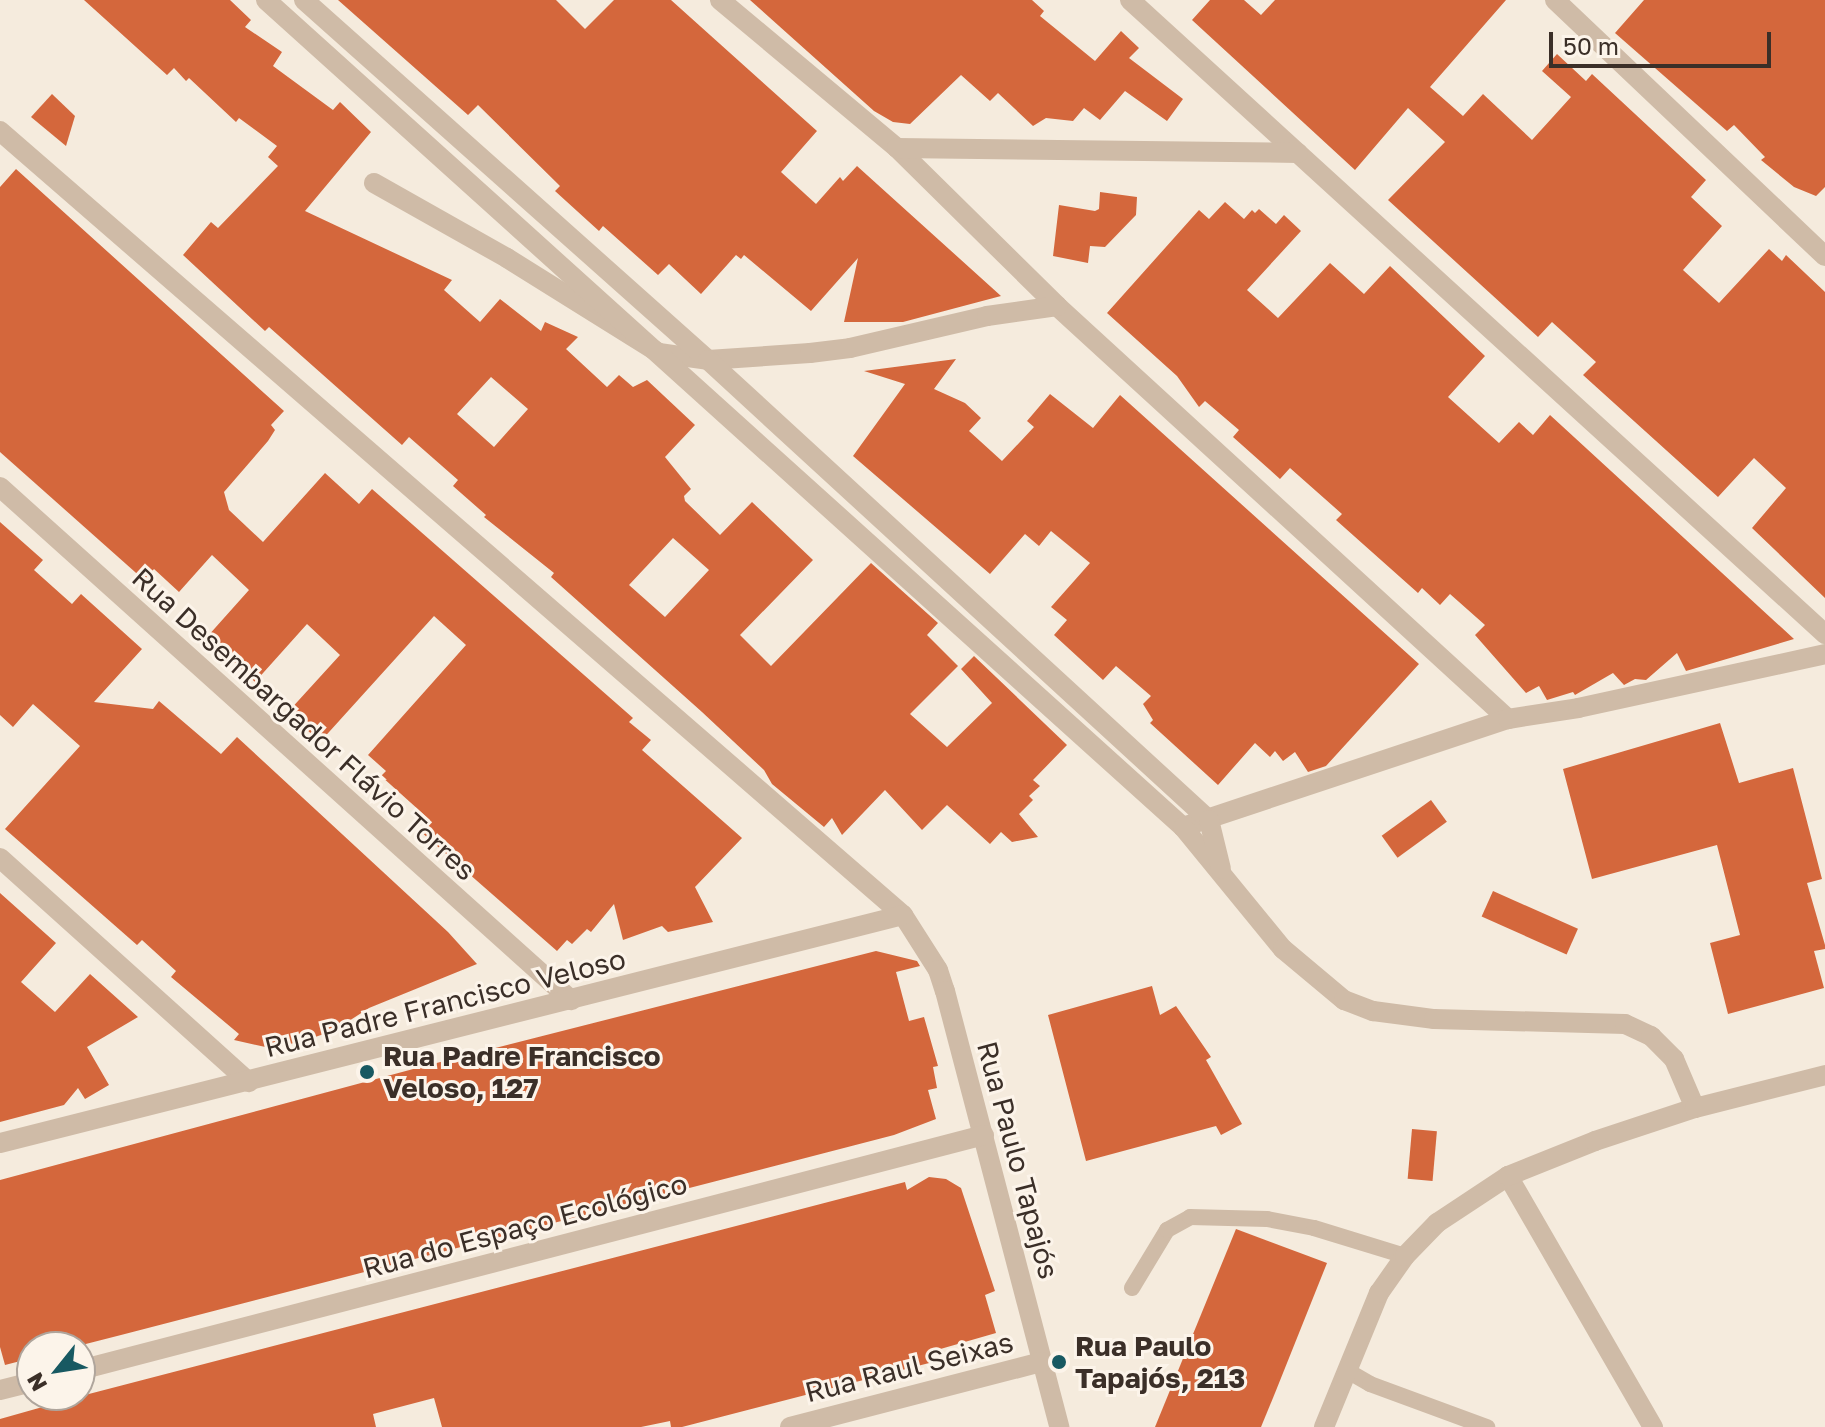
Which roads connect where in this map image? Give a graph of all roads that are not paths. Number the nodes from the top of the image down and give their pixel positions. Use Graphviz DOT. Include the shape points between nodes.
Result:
graph roads {
  1 [pos="266,0"];
  2 [pos="304,0"];
  3 [pos="720,0"];
  4 [pos="1130,0"];
  5 [pos="1555,0"];
  6 [pos="0,131"];
  7 [pos="897,148"];
  8 [pos="1298,153"];
  9 [pos="374,183"];
  10 [pos="1798,232"];
  11 [pos="1825,233"];
  12 [pos="1825,256"];
  13 [pos="1057,306"];
  14 [pos="659,353"];
  15 [pos="708,360"];
  16 [pos="0,487"];
  17 [pos="1825,634"];
  18 [pos="1825,654"];
  19 [pos="1508,719"];
  20 [pos="1209,820"];
  21 [pos="1183,827"];
  22 [pos="0,858"];
  23 [pos="1223,877"];
  24 [pos="903,915"];
  25 [pos="571,1000"];
  26 [pos="1825,1075"];
  27 [pos="249,1082"];
  28 [pos="1695,1108"];
  29 [pos="984,1135"];
  30 [pos="0,1143"];
  31 [pos="1508,1176"];
  32 [pos="1405,1256"];
  33 [pos="1132,1288"];
  34 [pos="1042,1362"];
  35 [pos="96,1366"];
  36 [pos="1346,1370"];
  37 [pos="790,1427"];
  38 [pos="1059,1427"];
  39 [pos="1324,1427"];
  40 [pos="1487,1427"];
  41 [pos="1653,1427"];
  1 -- 14 [label="street"];
  2 -- 15 [label="street"];
  3 -- 7 [label="street"];
  4 -- 8 [label="street"];
  5 -- 10 [label="street"];
  6 -- 24 [label="street, Rua Paulo Tapajós"];
  7 -- 8 [label="street"];
  7 -- 13 [label="street"];
  8 -- 17 [label="street"];
  9 -- 14 [label="street"];
  10 -- 11 [label="street"];
  10 -- 12 [label="street"];
  13 -- 15 [label="street" via="987,316 850,348"];
  13 -- 19 [label="street"];
  14 -- 15 [label="street"];
  14 -- 21 [label="street"];
  15 -- 20 [label="street"];
  16 -- 25 [label="street, Rua Desembargador Flávio Torres"];
  18 -- 19 [label="street"];
  19 -- 20 [label="street"];
  20 -- 21 [label="street"];
  20 -- 23 [label="street"];
  21 -- 23 [label="street"];
  22 -- 27 [label="street"];
  23 -- 28 [label="street" via="1283,949 1344,1000 1373,1011 1434,1019 1625,1024 1651,1036 1674,1059"];
  24 -- 25 [label="street, Rua Padre Francisco Veloso"];
  24 -- 29 [label="street, Rua Paulo Tapajós" via="938,970"];
  25 -- 27 [label="street, Rua Padre Francisco Veloso"];
  26 -- 28 [label="street"];
  27 -- 30 [label="street, Rua Padre Francisco Veloso"];
  28 -- 31 [label="street"];
  29 -- 34 [label="street, Rua Paulo Tapajós"];
  29 -- 35 [label="street, Rua do Espaço Ecológico"];
  31 -- 32 [label="street" via="1437,1223"];
  31 -- 41 [label="street"];
  32 -- 33 [label="lane" via="1267,1219 1190,1217 1167,1230"];
  32 -- 36 [label="street" via="1379,1293"];
  34 -- 37 [label="street, Rua Raul Seixas"];
  34 -- 38 [label="street, Rua Paulo Tapajós"];
  36 -- 39 [label="street"];
  36 -- 40 [label="lane"];
}
